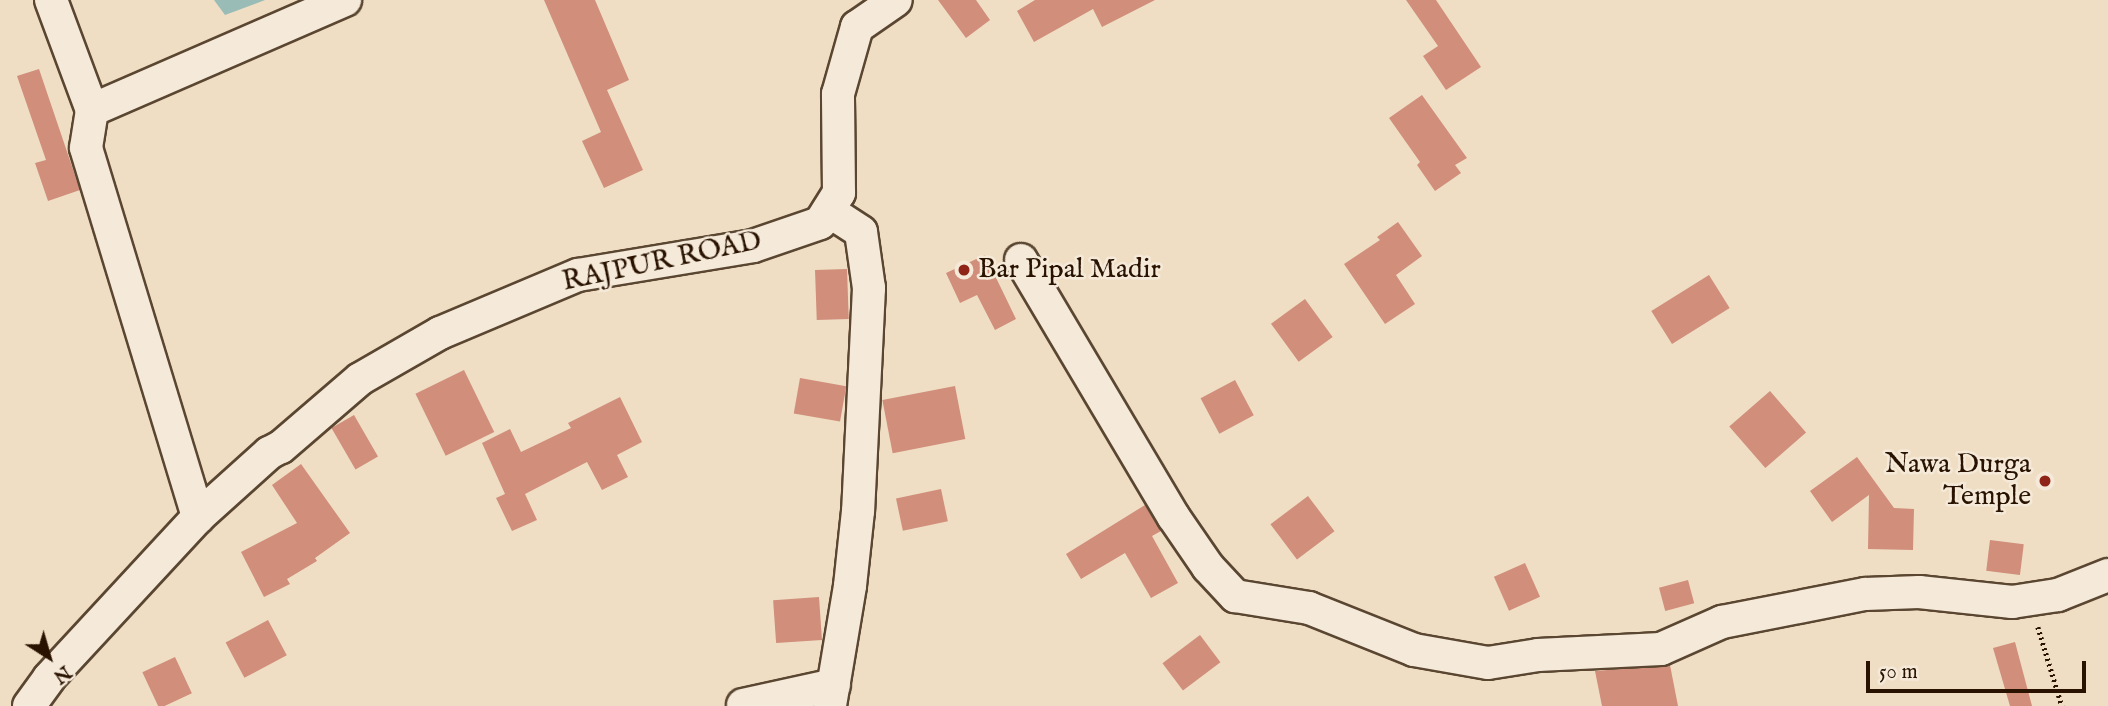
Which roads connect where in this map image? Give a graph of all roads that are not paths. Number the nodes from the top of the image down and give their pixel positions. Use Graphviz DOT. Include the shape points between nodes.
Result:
graph roads {
  1 [pos="51,0"];
  2 [pos="345,0"];
  3 [pos="860,0"];
  4 [pos="897,0"];
  5 [pos="851,50"];
  6 [pos="92,110"];
  7 [pos="828,211"];
  8 [pos="1021,260"];
  9 [pos="198,517"];
  10 [pos="2108,575"];
  11 [pos="832,695"];
  12 [pos="743,705"];
  13 [pos="29,706"];
  1 -- 6 [label="street"];
  2 -- 6 [label="street"];
  3 -- 5 [label="street"];
  4 -- 5 [label="street" via="856,27"];
  5 -- 7 [label="street" via="838,94 839,193"];
  6 -- 9 [label="street" via="86,148"];
  7 -- 9 [label="street, RAJPUR ROAD" via="820,223 753,246 578,275 440,333 360,379"];
  7 -- 11 [label="street" via="861,232 869,288 858,511"];
  8 -- 10 [label="street" via="1173,516 1208,567 1235,596 1309,608 1414,650 1488,663 1538,655 1661,649 1722,622 1865,594 1919,592 2012,602 2058,595"];
  9 -- 13 [label="street, RAJPUR ROAD" via="49,678"];
  11 -- 12 [label="street"];
}
